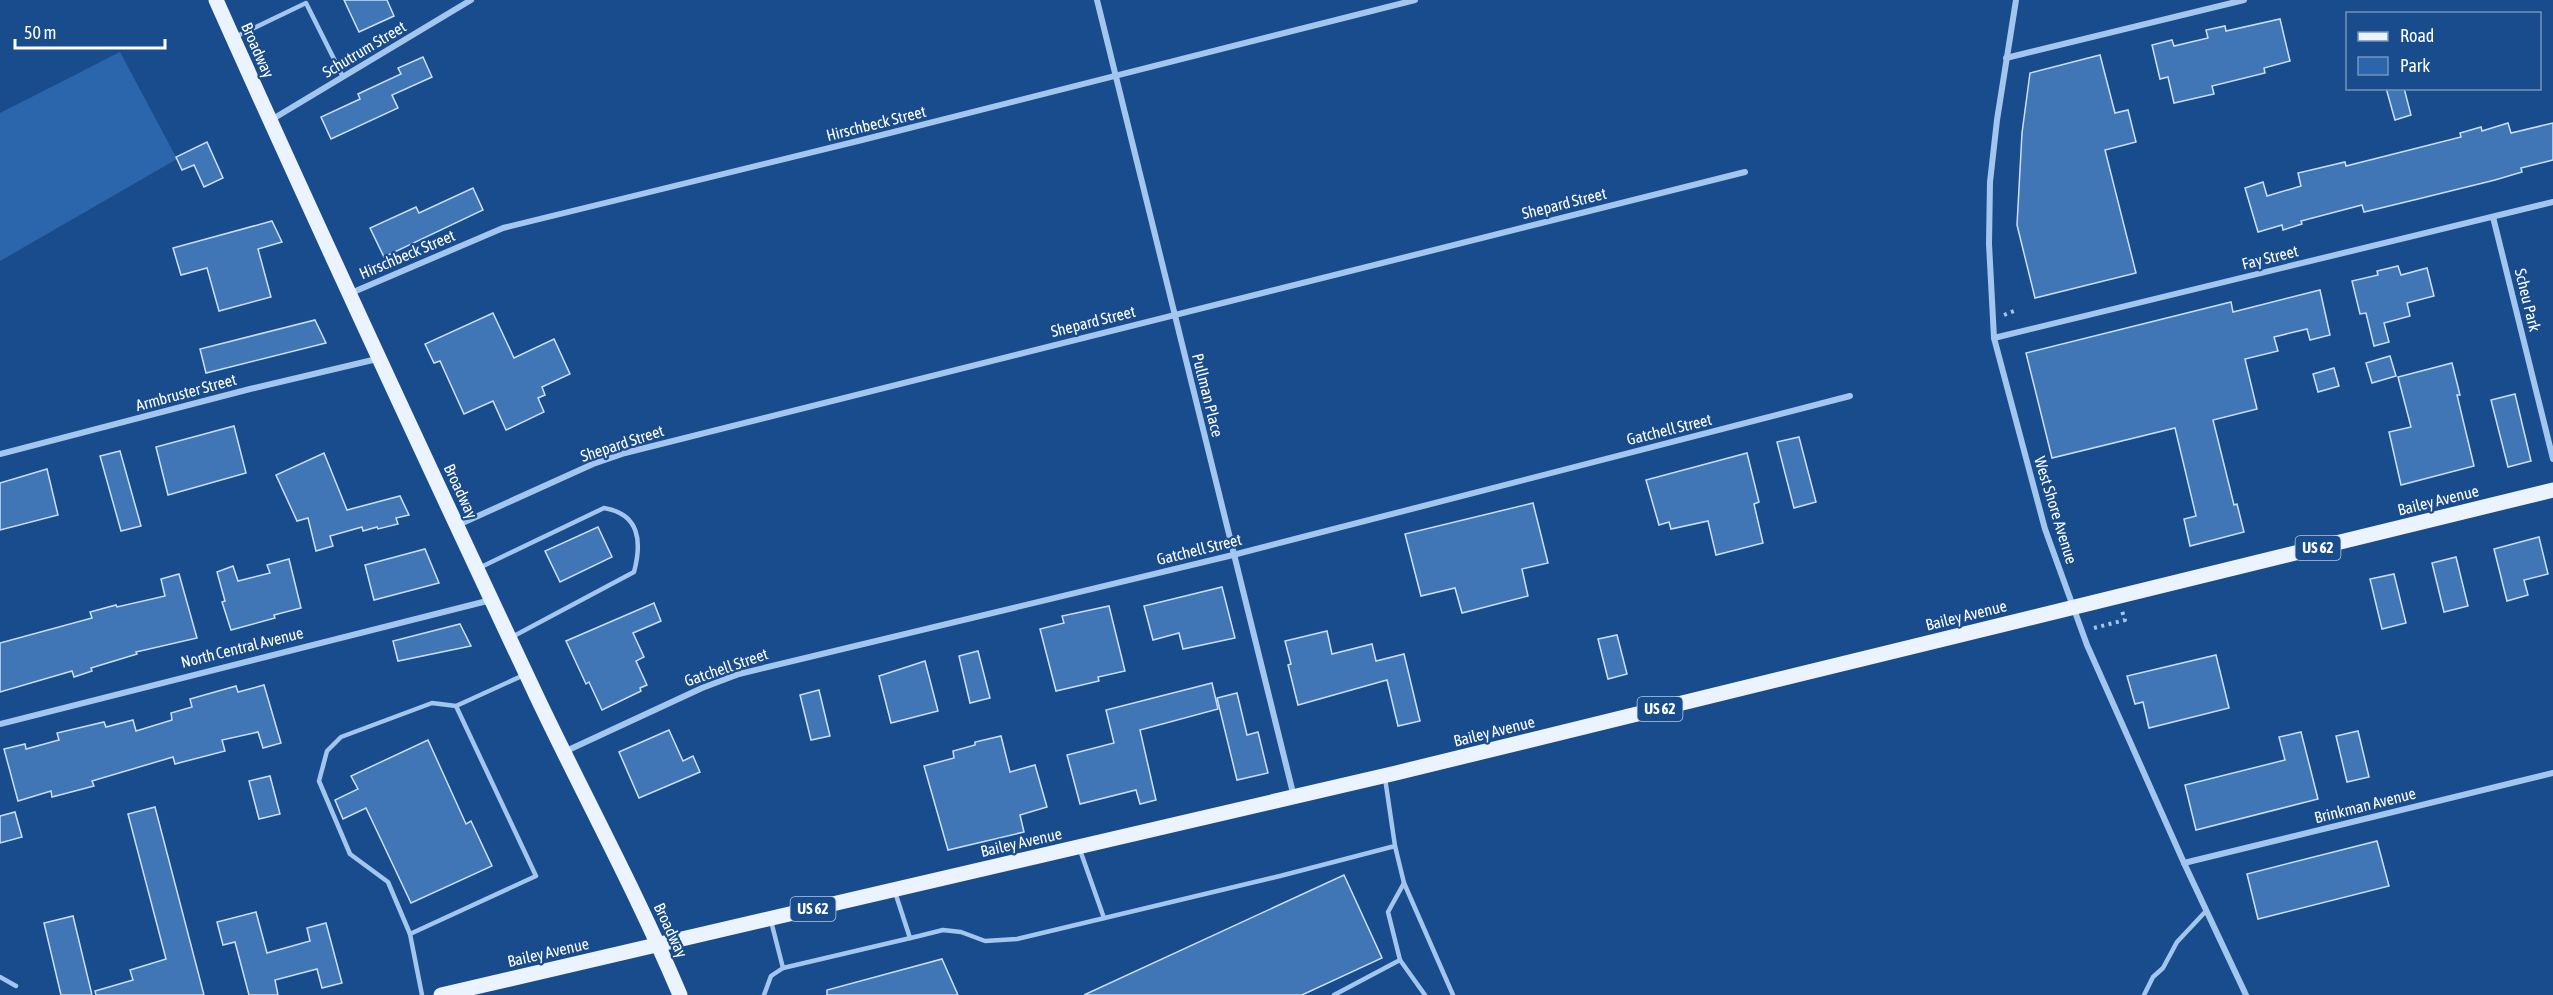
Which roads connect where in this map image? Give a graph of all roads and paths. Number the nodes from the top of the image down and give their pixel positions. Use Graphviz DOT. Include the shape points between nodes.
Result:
graph roads {
  1 [pos="216,0"];
  2 [pos="471,0"];
  3 [pos="1097,0"];
  4 [pos="1415,0"];
  5 [pos="2016,0"];
  6 [pos="2244,0"];
  7 [pos="233,38"];
  8 [pos="2006,58"];
  9 [pos="1115,76"];
  10 [pos="343,77"];
  11 [pos="271,121"];
  12 [pos="1745,172"];
  13 [pos="2553,202"];
  14 [pos="2493,217"];
  15 [pos="351,294"];
  16 [pos="1174,315"];
  17 [pos="1994,338"];
  18 [pos="380,358"];
  19 [pos="1850,396"];
  20 [pos="0,454"];
  21 [pos="2553,459"];
  22 [pos="2553,490"];
  23 [pos="457,525"];
  24 [pos="1233,555"];
  25 [pos="478,569"];
  26 [pos="492,600"];
  27 [pos="2125,620"];
  28 [pos="2099,627"];
  29 [pos="510,638"];
  30 [pos="526,674"];
  31 [pos="456,706"];
  32 [pos="0,724"];
  33 [pos="563,752"];
  34 [pos="2553,773"];
  35 [pos="1384,776"];
  36 [pos="1294,797"];
  37 [pos="1395,846"];
  38 [pos="1079,847"];
  39 [pos="2184,863"];
  40 [pos="1404,883"];
  41 [pos="894,890"];
  42 [pos="2206,911"];
  43 [pos="770,918"];
  44 [pos="1104,918"];
  45 [pos="410,934"];
  46 [pos="910,938"];
  47 [pos="659,944"];
  48 [pos="1400,960"];
  49 [pos="783,968"];
  50 [pos="0,977"];
  51 [pos="16,986"];
  52 [pos="423,995"];
  53 [pos="441,995"];
  54 [pos="680,995"];
  55 [pos="764,995"];
  56 [pos="1334,995"];
  57 [pos="1425,995"];
  58 [pos="1452,995"];
  59 [pos="2144,995"];
  60 [pos="2246,995"];
  1 -- 7 [label="main road, Broadway"];
  2 -- 10 [label="street, Schutrum Street"];
  3 -- 9 [label="street, Pullman Place"];
  4 -- 9 [label="street, Hirschbeck Street"];
  5 -- 8 [label="street, West Shore Avenue"];
  6 -- 8 [label="street"];
  7 -- 10 [label="lane" via="306,3"];
  7 -- 11 [label="main road, Broadway"];
  8 -- 17 [label="street, West Shore Avenue" via="1990,182"];
  9 -- 15 [label="street, Hirschbeck Street" via="502,228"];
  9 -- 16 [label="street, Pullman Place"];
  10 -- 11 [label="street, Schutrum Street"];
  11 -- 15 [label="main road, Broadway"];
  12 -- 16 [label="street, Shepard Street"];
  13 -- 14 [label="street, Fay Street"];
  14 -- 17 [label="street, Fay Street"];
  14 -- 21 [label="street, Scheu Park"];
  15 -- 18 [label="main road, Broadway"];
  16 -- 23 [label="street, Shepard Street" via="625,453"];
  16 -- 24 [label="street, Pullman Place"];
  17 -- 39 [label="street, West Shore Avenue" via="2045,529 2087,645"];
  18 -- 20 [label="street, Armbruster Street"];
  18 -- 23 [label="main road, Broadway"];
  19 -- 24 [label="street, Gatchell Street"];
  22 -- 35 [label="main road, Bailey Avenue / US 62"];
  23 -- 25 [label="main road, Broadway"];
  24 -- 33 [label="street, Gatchell Street" via="739,674"];
  24 -- 36 [label="street, Pullman Place"];
  25 -- 26 [label="main road, Broadway"];
  25 -- 29 [label="lane" via="604,508 626,516 635,529 639,544 634,572"];
  26 -- 29 [label="main road, Broadway"];
  26 -- 32 [label="street, North Central Avenue"];
  27 -- 28 [label="path"];
  29 -- 30 [label="main road, Broadway"];
  30 -- 31 [label="lane"];
  30 -- 33 [label="main road, Broadway"];
  31 -- 45 [label="lane" via="536,876"];
  31 -- 45 [label="lane" via="432,703 341,737 327,751 320,781 350,854 388,882"];
  33 -- 47 [label="main road, Broadway"];
  34 -- 39 [label="street, Brinkman Avenue"];
  35 -- 36 [label="main road, Bailey Avenue / US 62"];
  35 -- 37 [label="lane"];
  36 -- 38 [label="main road, Bailey Avenue / US 62"];
  37 -- 40 [label="lane"];
  37 -- 44 [label="lane"];
  38 -- 41 [label="main road, Bailey Avenue / US 62"];
  38 -- 44 [label="lane"];
  39 -- 42 [label="street, West Shore Avenue"];
  40 -- 48 [label="lane" via="1388,912"];
  40 -- 58 [label="lane"];
  41 -- 43 [label="main road, Bailey Avenue / US 62"];
  41 -- 46 [label="lane"];
  42 -- 59 [label="lane" via="2177,942"];
  42 -- 60 [label="street, West Shore Avenue"];
  43 -- 47 [label="main road, Bailey Avenue / US 62"];
  43 -- 49 [label="lane"];
  44 -- 46 [label="lane" via="1007,941 985,941 943,930"];
  45 -- 52 [label="lane"];
  46 -- 49 [label="lane"];
  47 -- 53 [label="main road, Bailey Avenue / US 62"];
  47 -- 54 [label="main road, Broadway"];
  48 -- 56 [label="lane"];
  48 -- 57 [label="lane"];
  49 -- 55 [label="lane" via="771,976"];
  50 -- 51 [label="lane"];
}
